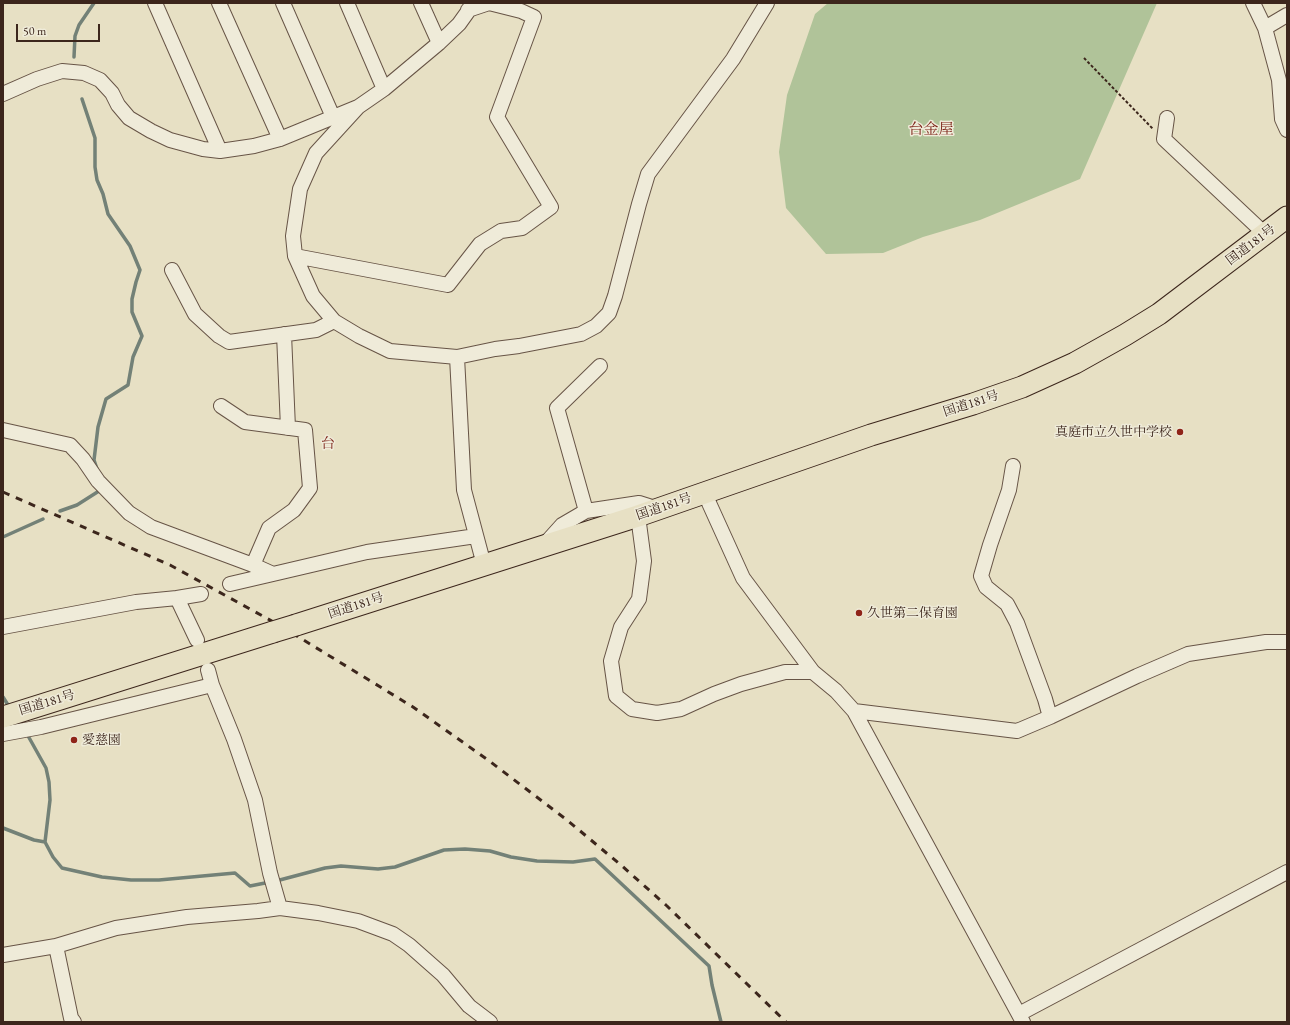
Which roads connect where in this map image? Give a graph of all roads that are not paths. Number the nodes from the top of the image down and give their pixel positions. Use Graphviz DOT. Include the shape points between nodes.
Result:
graph roads {
  1 [pos="155,3"];
  2 [pos="219,3"];
  3 [pos="283,3"];
  4 [pos="347,3"];
  5 [pos="421,3"];
  6 [pos="767,3"];
  7 [pos="1253,3"];
  8 [pos="471,7"];
  9 [pos="1287,15"];
  10 [pos="1265,28"];
  11 [pos="439,43"];
  12 [pos="384,88"];
  13 [pos="3,94"];
  14 [pos="358,107"];
  15 [pos="333,117"];
  16 [pos="1167,118"];
  17 [pos="1287,130"];
  18 [pos="280,138"];
  19 [pos="220,151"];
  20 [pos="1287,217"];
  21 [pos="1265,234"];
  22 [pos="295,256"];
  23 [pos="172,270"];
  24 [pos="334,321"];
  25 [pos="284,334"];
  26 [pos="457,357"];
  27 [pos="600,366"];
  28 [pos="221,406"];
  29 [pos="288,428"];
  30 [pos="3,430"];
  31 [pos="1013,466"];
  32 [pos="706,493"];
  33 [pos="658,509"];
  34 [pos="586,511"];
  35 [pos="638,516"];
  36 [pos="476,536"];
  37 [pos="544,546"];
  38 [pos="252,564"];
  39 [pos="484,565"];
  40 [pos="273,574"];
  41 [pos="230,584"];
  42 [pos="201,594"];
  43 [pos="177,598"];
  44 [pos="3,627"];
  45 [pos="197,640"];
  46 [pos="1287,642"];
  47 [pos="208,670"];
  48 [pos="813,672"];
  49 [pos="212,685"];
  50 [pos="854,711"];
  51 [pos="1050,716"];
  52 [pos="3,717"];
  53 [pos="3,734"];
  54 [pos="1287,872"];
  55 [pos="280,908"];
  56 [pos="56,946"];
  57 [pos="3,955"];
  58 [pos="1021,1018"];
  59 [pos="74,1022"];
  60 [pos="490,1022"];
  1 -- 19 [label="street"];
  2 -- 18 [label="street"];
  3 -- 15 [label="street"];
  4 -- 12 [label="street"];
  5 -- 11 [label="street"];
  6 -- 26 [label="street" via="733,59 648,174 609,313 596,326 581,334"];
  7 -- 10 [label="street"];
  8 -- 11 [label="street" via="459,24"];
  8 -- 22 [label="street" via="489,4 521,11 534,17 496,117 551,207 522,228 500,231 480,244 448,285"];
  9 -- 10 [label="street"];
  10 -- 17 [label="street" via="1279,80 1282,119"];
  11 -- 12 [label="street"];
  12 -- 14 [label="street"];
  13 -- 19 [label="street" via="62,72 84,73 100,80 129,118 151,131 170,140"];
  14 -- 15 [label="street"];
  14 -- 22 [label="street" via="316,153 300,189 293,236"];
  15 -- 18 [label="street"];
  16 -- 21 [label="street" via="1164,139"];
  18 -- 19 [label="street" via="254,146"];
  20 -- 21 [label="highway, 国道181号"];
  21 -- 32 [label="highway, 国道181号" via="1159,314 1075,363 1022,387 871,435"];
  22 -- 24 [label="street" via="313,296"];
  23 -- 25 [label="street" via="195,314 228,342"];
  24 -- 25 [label="street" via="316,330"];
  24 -- 26 [label="street" via="390,351"];
  25 -- 29 [label="street"];
  26 -- 36 [label="street" via="464,490"];
  27 -- 34 [label="street" via="557,408"];
  28 -- 29 [label="street" via="245,422"];
  29 -- 38 [label="street" via="305,430 310,488 294,510 269,528"];
  30 -- 38 [label="street" via="70,445 98,481 129,514 151,527"];
  31 -- 51 [label="street" via="981,576 986,587 1007,604 1017,623"];
  32 -- 33 [label="highway, 国道181号"];
  32 -- 48 [label="street" via="743,578"];
  33 -- 34 [label="street" via="639,503"];
  33 -- 35 [label="highway, 国道181号"];
  34 -- 37 [label="street" via="562,525"];
  35 -- 37 [label="highway, 国道181号"];
  35 -- 48 [label="street" via="644,561 639,599 621,627 611,661 616,696 632,709 657,713 681,709 741,684 785,672"];
  36 -- 39 [label="street"];
  36 -- 40 [label="street" via="367,552"];
  37 -- 39 [label="highway, 国道181号"];
  38 -- 40 [label="street"];
  39 -- 52 [label="highway, 国道181号, bridge"];
  40 -- 41 [label="street"];
  42 -- 43 [label="street"];
  43 -- 44 [label="street" via="136,602"];
  43 -- 45 [label="street"];
  46 -- 51 [label="street" via="1266,642 1188,654"];
  47 -- 49 [label="street"];
  48 -- 50 [label="street" via="836,691"];
  49 -- 53 [label="street"];
  49 -- 55 [label="street" via="255,800"];
  50 -- 51 [label="street" via="1017,731"];
  50 -- 58 [label="street"];
  54 -- 58 [label="street"];
  55 -- 56 [label="street" via="188,917 116,928"];
  55 -- 60 [label="street" via="358,921 393,934 443,974 469,1006"];
  56 -- 57 [label="street"];
  56 -- 59 [label="street"];
}
